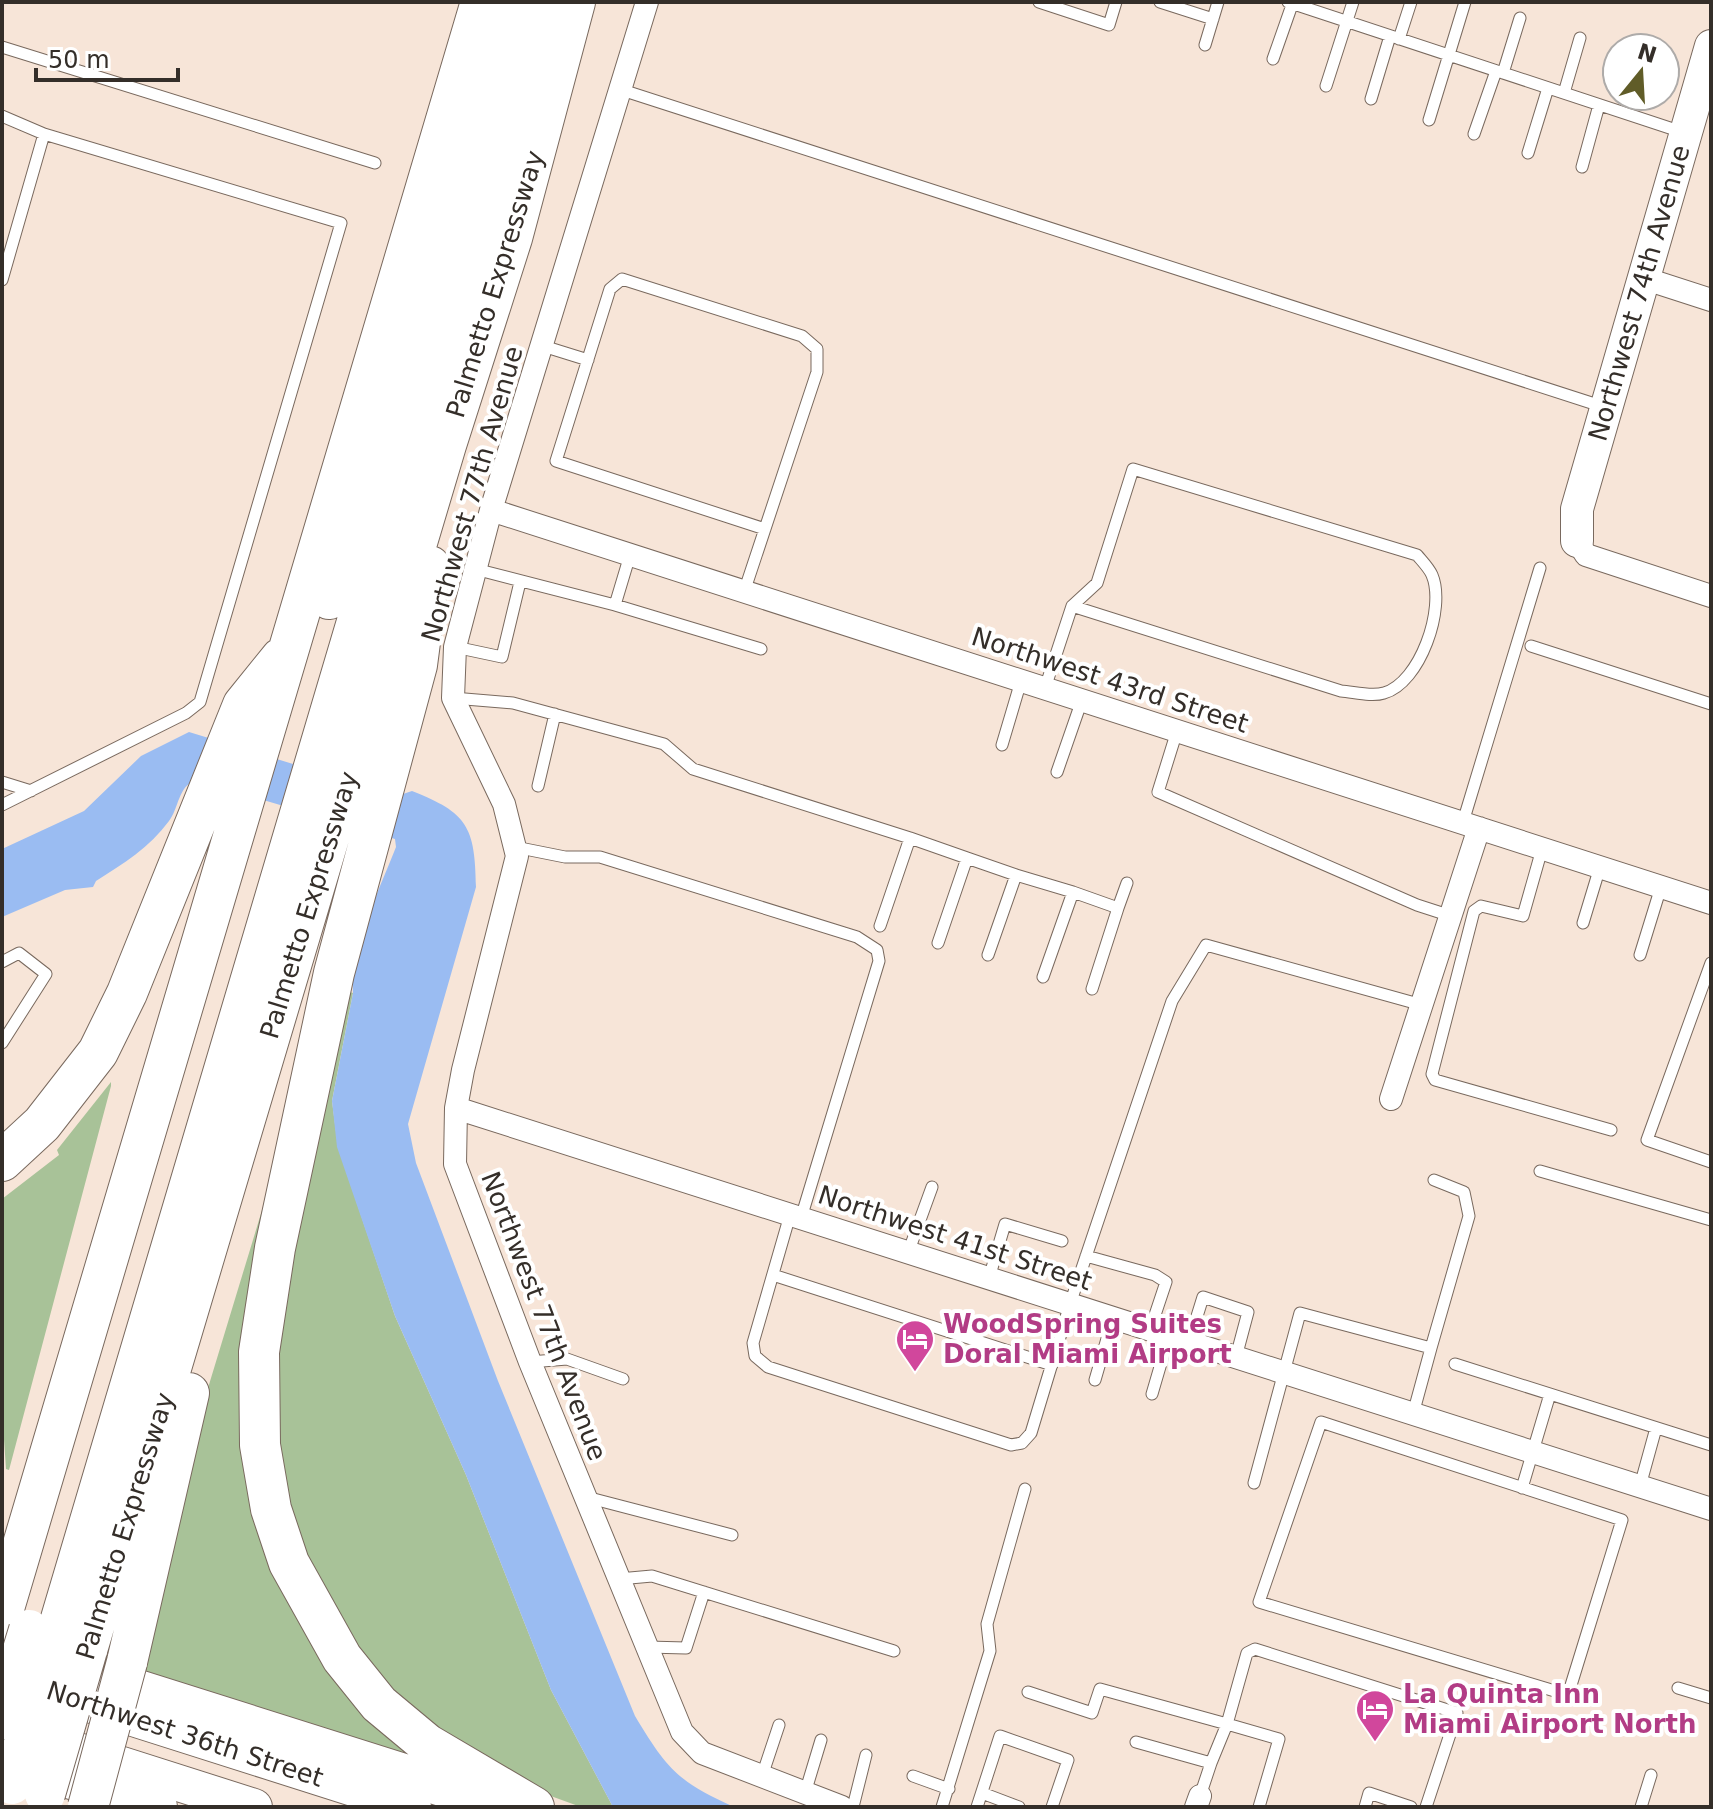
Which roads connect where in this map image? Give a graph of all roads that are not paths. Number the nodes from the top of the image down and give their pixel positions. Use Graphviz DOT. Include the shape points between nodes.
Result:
graph roads {
  1 [pos="481,2"];
  2 [pos="511,2"];
  3 [pos="541,2"];
  4 [pos="575,2"];
  5 [pos="647,2"];
  6 [pos="1039,2"];
  7 [pos="1116,2"];
  8 [pos="1160,2"];
  9 [pos="1218,2"];
  10 [pos="1291,2"];
  11 [pos="1353,2"];
  12 [pos="1411,2"];
  13 [pos="1465,2"];
  14 [pos="1520,18"];
  15 [pos="1213,19"];
  16 [pos="1346,21"];
  17 [pos="1394,38"];
  18 [pos="1580,38"];
  19 [pos="1205,45"];
  20 [pos="1711,46"];
  21 [pos="2,47"];
  22 [pos="1449,55"];
  23 [pos="1273,59"];
  24 [pos="1499,72"];
  25 [pos="1326,86"];
  26 [pos="1548,88"];
  27 [pos="622,90"];
  28 [pos="1564,93"];
  29 [pos="1371,99"];
  30 [pos="1599,105"];
  31 [pos="3,119"];
  32 [pos="1429,120"];
  33 [pos="1685,133"];
  34 [pos="44,134"];
  35 [pos="1474,134"];
  36 [pos="1528,153"];
  37 [pos="375,163"];
  38 [pos="1582,167"];
  39 [pos="1643,278"];
  40 [pos="2,280"];
  41 [pos="1711,300"];
  42 [pos="543,346"];
  43 [pos="588,360"];
  44 [pos="1606,407"];
  45 [pos="491,510"];
  46 [pos="765,529"];
  47 [pos="1577,541"];
  48 [pos="630,555"];
  49 [pos="1540,568"];
  50 [pos="475,569"];
  51 [pos="520,582"];
  52 [pos="744,592"];
  53 [pos="1711,596"];
  54 [pos="615,605"];
  55 [pos="1072,606"];
  56 [pos="1531,646"];
  57 [pos="455,647"];
  58 [pos="761,649"];
  59 [pos="1021,681"];
  60 [pos="1045,688"];
  61 [pos="453,698"];
  62 [pos="1082,700"];
  63 [pos="1711,704"];
  64 [pos="555,714"];
  65 [pos="1177,731"];
  66 [pos="1002,745"];
  67 [pos="1057,772"];
  68 [pos="285,781"];
  69 [pos="2,782"];
  70 [pos="538,786"];
  71 [pos="31,791"];
  72 [pos="2,805"];
  73 [pos="1471,825"];
  74 [pos="910,838"];
  75 [pos="515,847"];
  76 [pos="1542,849"];
  77 [pos="967,858"];
  78 [pos="1600,867"];
  79 [pos="1016,875"];
  80 [pos="1127,883"];
  81 [pos="1661,887"];
  82 [pos="1073,892"];
  83 [pos="1711,903"];
  84 [pos="1118,908"];
  85 [pos="1451,916"];
  86 [pos="1583,923"];
  87 [pos="880,926"];
  88 [pos="938,943"];
  89 [pos="988,955"];
  90 [pos="1640,955"];
  91 [pos="2,962"];
  92 [pos="1711,963"];
  93 [pos="1043,977"];
  94 [pos="1092,989"];
  95 [pos="1422,1005"];
  96 [pos="2,1043"];
  97 [pos="1391,1099"];
  98 [pos="456,1108"];
  99 [pos="1611,1130"];
  100 [pos="2,1161"];
  101 [pos="1711,1162"];
  102 [pos="233,1163"];
  103 [pos="1540,1171"];
  104 [pos="1434,1180"];
  105 [pos="932,1187"];
  106 [pos="795,1217"];
  107 [pos="1711,1220"];
  108 [pos="1062,1241"];
  109 [pos="908,1253"];
  110 [pos="1086,1256"];
  111 [pos="773,1275"];
  112 [pos="989,1278"];
  113 [pos="1070,1304"];
  114 [pos="1113,1318"];
  115 [pos="1169,1336"];
  116 [pos="1431,1348"];
  117 [pos="1236,1357"];
  118 [pos="530,1362"];
  119 [pos="1455,1364"];
  120 [pos="1052,1365"];
  121 [pos="1284,1373"];
  122 [pos="623,1379"];
  123 [pos="1095,1380"];
  124 [pos="1152,1394"];
  125 [pos="1550,1394"];
  126 [pos="1413,1414"];
  127 [pos="1656,1428"];
  128 [pos="1711,1445"];
  129 [pos="1533,1452"];
  130 [pos="1254,1483"];
  131 [pos="1640,1486"];
  132 [pos="1522,1488"];
  133 [pos="1025,1489"];
  134 [pos="585,1497"];
  135 [pos="1711,1509"];
  136 [pos="732,1535"];
  137 [pos="619,1579"];
  138 [pos="704,1592"];
  139 [pos="35,1636"];
  140 [pos="647,1647"];
  141 [pos="894,1651"];
  142 [pos="2,1676"];
  143 [pos="1678,1688"];
  144 [pos="1028,1692"];
  145 [pos="1711,1698"];
  146 [pos="2,1719"];
  147 [pos="1227,1724"];
  148 [pos="779,1725"];
  149 [pos="2,1727"];
  150 [pos="821,1740"];
  151 [pos="1136,1742"];
  152 [pos="866,1755"];
  153 [pos="1211,1763"];
  154 [pos="1651,1775"];
  155 [pos="762,1776"];
  156 [pos="913,1776"];
  157 [pos="949,1789"];
  158 [pos="21,1790"];
  159 [pos="805,1793"];
  160 [pos="982,1793"];
  161 [pos="373,1800"];
  162 [pos="1198,1801"];
  163 [pos="88,1807"];
  164 [pos="157,1807"];
  165 [pos="254,1807"];
  166 [pos="413,1807"];
  167 [pos="509,1807"];
  168 [pos="534,1807"];
  169 [pos="842,1807"];
  170 [pos="853,1807"];
  171 [pos="942,1807"];
  172 [pos="977,1807"];
  173 [pos="1019,1807"];
  174 [pos="1052,1807"];
  175 [pos="1259,1807"];
  176 [pos="1365,1807"];
  177 [pos="1411,1807"];
  178 [pos="1426,1807"];
  179 [pos="1641,1807"];
  1 -- 68 [label="highway" via="293,643 243,705"];
  2 -- 68 [label="highway" via="374,467 288,723"];
  3 -- 68 [label="highway"];
  4 -- 68 [label="highway, Palmetto Expressway" via="512,238 446,445"];
  5 -- 27 [label="street, Northwest 77th Avenue"];
  6 -- 7 [label="lane" via="1109,25"];
  8 -- 15 [label="lane"];
  9 -- 15 [label="lane"];
  10 -- 16 [label="lane"];
  10 -- 23 [label="lane"];
  11 -- 16 [label="lane"];
  12 -- 17 [label="lane"];
  13 -- 22 [label="lane"];
  14 -- 24 [label="lane"];
  15 -- 19 [label="lane"];
  16 -- 17 [label="lane"];
  16 -- 25 [label="lane"];
  17 -- 22 [label="lane"];
  17 -- 29 [label="lane"];
  18 -- 28 [label="lane"];
  20 -- 33 [label="street, Northwest 74th Avenue"];
  21 -- 37 [label="lane"];
  22 -- 24 [label="lane"];
  22 -- 32 [label="lane"];
  24 -- 26 [label="lane"];
  24 -- 35 [label="lane"];
  26 -- 28 [label="lane"];
  26 -- 36 [label="lane"];
  27 -- 42 [label="street, Northwest 77th Avenue"];
  27 -- 44 [label="lane"];
  28 -- 30 [label="lane"];
  30 -- 33 [label="lane"];
  30 -- 38 [label="lane"];
  31 -- 34 [label="lane"];
  33 -- 39 [label="street, Northwest 74th Avenue"];
  34 -- 40 [label="lane"];
  34 -- 71 [label="lane" via="341,223 200,702"];
  39 -- 41 [label="street"];
  39 -- 44 [label="street, Northwest 74th Avenue"];
  42 -- 43 [label="lane"];
  42 -- 45 [label="street, Northwest 77th Avenue"];
  43 -- 46 [label="lane" via="556,461"];
  43 -- 46 [label="lane" via="610,289 622,279 802,336 817,349 817,372"];
  44 -- 47 [label="street, Northwest 74th Avenue" via="1577,509"];
  45 -- 48 [label="street, Northwest 43rd Street"];
  45 -- 50 [label="street, Northwest 77th Avenue"];
  46 -- 52 [label="lane"];
  47 -- 53 [label="street" via="1586,555"];
  48 -- 52 [label="street, Northwest 43rd Street"];
  48 -- 54 [label="lane"];
  49 -- 73 [label="lane"];
  50 -- 51 [label="lane"];
  50 -- 57 [label="street, Northwest 77th Avenue"];
  51 -- 54 [label="lane"];
  51 -- 57 [label="lane" via="502,657"];
  52 -- 59 [label="street, Northwest 43rd Street"];
  54 -- 58 [label="lane"];
  55 -- 55 [label="lane" via="1097,583 1133,469 1417,555 1432,575 1436,597 1418,663 1406,682 1383,694 1341,691"];
  55 -- 60 [label="lane"];
  56 -- 63 [label="lane"];
  57 -- 61 [label="street, Northwest 77th Avenue"];
  59 -- 60 [label="street, Northwest 43rd Street"];
  59 -- 66 [label="lane"];
  60 -- 62 [label="street, Northwest 43rd Street"];
  61 -- 64 [label="lane" via="513,703"];
  61 -- 75 [label="street, Northwest 77th Avenue" via="504,804"];
  62 -- 65 [label="street, Northwest 43rd Street"];
  62 -- 67 [label="lane"];
  64 -- 70 [label="lane"];
  64 -- 74 [label="lane" via="664,744 693,769"];
  65 -- 73 [label="street, Northwest 43rd Street"];
  65 -- 85 [label="lane" via="1158,792"];
  68 -- 100 [label="highway" via="127,993 98,1052 42,1124"];
  68 -- 102 [label="highway, Palmetto Expressway"];
  68 -- 139 [label="highway"];
  68 -- 139 [label="highway, Palmetto Expressway"];
  68 -- 168 [label="highway" via="371,836 323,1017 265,1303 258,1392 264,1474 289,1563 315,1617 358,1680 427,1744"];
  69 -- 71 [label="lane"];
  71 -- 72 [label="lane"];
  73 -- 76 [label="street, Northwest 43rd Street"];
  73 -- 85 [label="street"];
  74 -- 77 [label="lane"];
  74 -- 87 [label="lane"];
  75 -- 98 [label="street, Northwest 77th Avenue"];
  75 -- 106 [label="lane" via="565,857 600,857 857,937 877,950 879,961"];
  76 -- 78 [label="street, Northwest 43rd Street"];
  76 -- 99 [label="lane" via="1523,916 1481,906 1474,911 1432,1074 1435,1080"];
  77 -- 79 [label="lane"];
  77 -- 88 [label="lane"];
  78 -- 81 [label="street, Northwest 43rd Street"];
  78 -- 86 [label="lane"];
  79 -- 82 [label="lane"];
  79 -- 89 [label="lane"];
  80 -- 84 [label="lane"];
  81 -- 83 [label="street, Northwest 43rd Street"];
  81 -- 90 [label="lane"];
  82 -- 84 [label="lane"];
  82 -- 93 [label="lane"];
  84 -- 94 [label="lane"];
  85 -- 95 [label="street"];
  91 -- 96 [label="lane" via="19,953 46,974"];
  92 -- 101 [label="lane" via="1647,1140"];
  95 -- 97 [label="street"];
  95 -- 110 [label="lane" via="1206,945 1172,1001"];
  98 -- 106 [label="street, Northwest 41st Street"];
  98 -- 118 [label="street, Northwest 77th Avenue" via="455,1164"];
  102 -- 139 [label="highway, Palmetto Expressway"];
  102 -- 163 [label="highway, bridge" via="182,1427"];
  103 -- 107 [label="lane"];
  104 -- 116 [label="lane" via="1464,1192 1469,1216"];
  105 -- 109 [label="lane"];
  106 -- 109 [label="street, Northwest 41st Street"];
  106 -- 111 [label="lane"];
  108 -- 112 [label="lane" via="1005,1224"];
  109 -- 112 [label="street, Northwest 41st Street"];
  110 -- 113 [label="lane"];
  110 -- 115 [label="lane" via="1166,1282"];
  111 -- 120 [label="lane"];
  111 -- 120 [label="lane" via="753,1343 755,1356 768,1367 1017,1445 1031,1433"];
  112 -- 113 [label="street, Northwest 41st Street"];
  113 -- 114 [label="street, Northwest 41st Street"];
  113 -- 120 [label="lane"];
  114 -- 115 [label="street, Northwest 41st Street"];
  114 -- 123 [label="lane"];
  115 -- 117 [label="street, Northwest 41st Street"];
  115 -- 117 [label="lane" via="1203,1297 1248,1312"];
  115 -- 124 [label="lane"];
  116 -- 121 [label="lane" via="1300,1313"];
  116 -- 126 [label="lane"];
  117 -- 121 [label="street, Northwest 41st Street"];
  118 -- 122 [label="lane" via="567,1359"];
  118 -- 134 [label="street, Northwest 77th Avenue"];
  119 -- 125 [label="lane"];
  121 -- 126 [label="street, Northwest 41st Street"];
  121 -- 130 [label="lane"];
  125 -- 127 [label="lane"];
  125 -- 129 [label="lane"];
  126 -- 129 [label="street, Northwest 41st Street"];
  127 -- 128 [label="lane"];
  127 -- 131 [label="lane"];
  129 -- 131 [label="street, Northwest 41st Street"];
  129 -- 132 [label="lane"];
  131 -- 135 [label="street, Northwest 41st Street"];
  132 -- 132 [label="lane" via="1622,1520 1568,1695 1259,1602 1321,1422"];
  133 -- 157 [label="lane" via="987,1624 990,1651"];
  134 -- 136 [label="lane"];
  134 -- 137 [label="street, Northwest 77th Avenue"];
  137 -- 138 [label="lane" via="652,1576"];
  137 -- 140 [label="street, Northwest 77th Avenue"];
  138 -- 140 [label="lane" via="686,1648"];
  138 -- 141 [label="lane"];
  139 -- 146 [label="highway, bridge"];
  139 -- 158 [label="highway, Palmetto Expressway, bridge"];
  139 -- 167 [label="highway"];
  140 -- 155 [label="street, Northwest 77th Avenue" via="682,1732 702,1753"];
  142 -- 161 [label="main road, Northwest 36th Street"];
  143 -- 145 [label="lane"];
  144 -- 147 [label="lane" via="1092,1713 1100,1689"];
  147 -- 153 [label="lane"];
  147 -- 175 [label="lane" via="1279,1739"];
  147 -- 178 [label="lane" via="1251,1649 1457,1713"];
  148 -- 155 [label="lane"];
  149 -- 165 [label="main road, Northwest 36th Street"];
  150 -- 159 [label="lane"];
  151 -- 153 [label="lane"];
  152 -- 170 [label="lane"];
  153 -- 162 [label="lane"];
  154 -- 179 [label="lane"];
  155 -- 159 [label="street, Northwest 77th Avenue"];
  156 -- 157 [label="lane"];
  157 -- 171 [label="lane"];
  158 -- 164 [label="highway"];
  159 -- 169 [label="street, Northwest 77th Avenue"];
  160 -- 172 [label="lane"];
  160 -- 173 [label="lane"];
  160 -- 174 [label="lane" via="1000,1736 1068,1760"];
  161 -- 166 [label="main road, Northwest 36th Street"];
  176 -- 177 [label="lane" via="1369,1793"];
}
